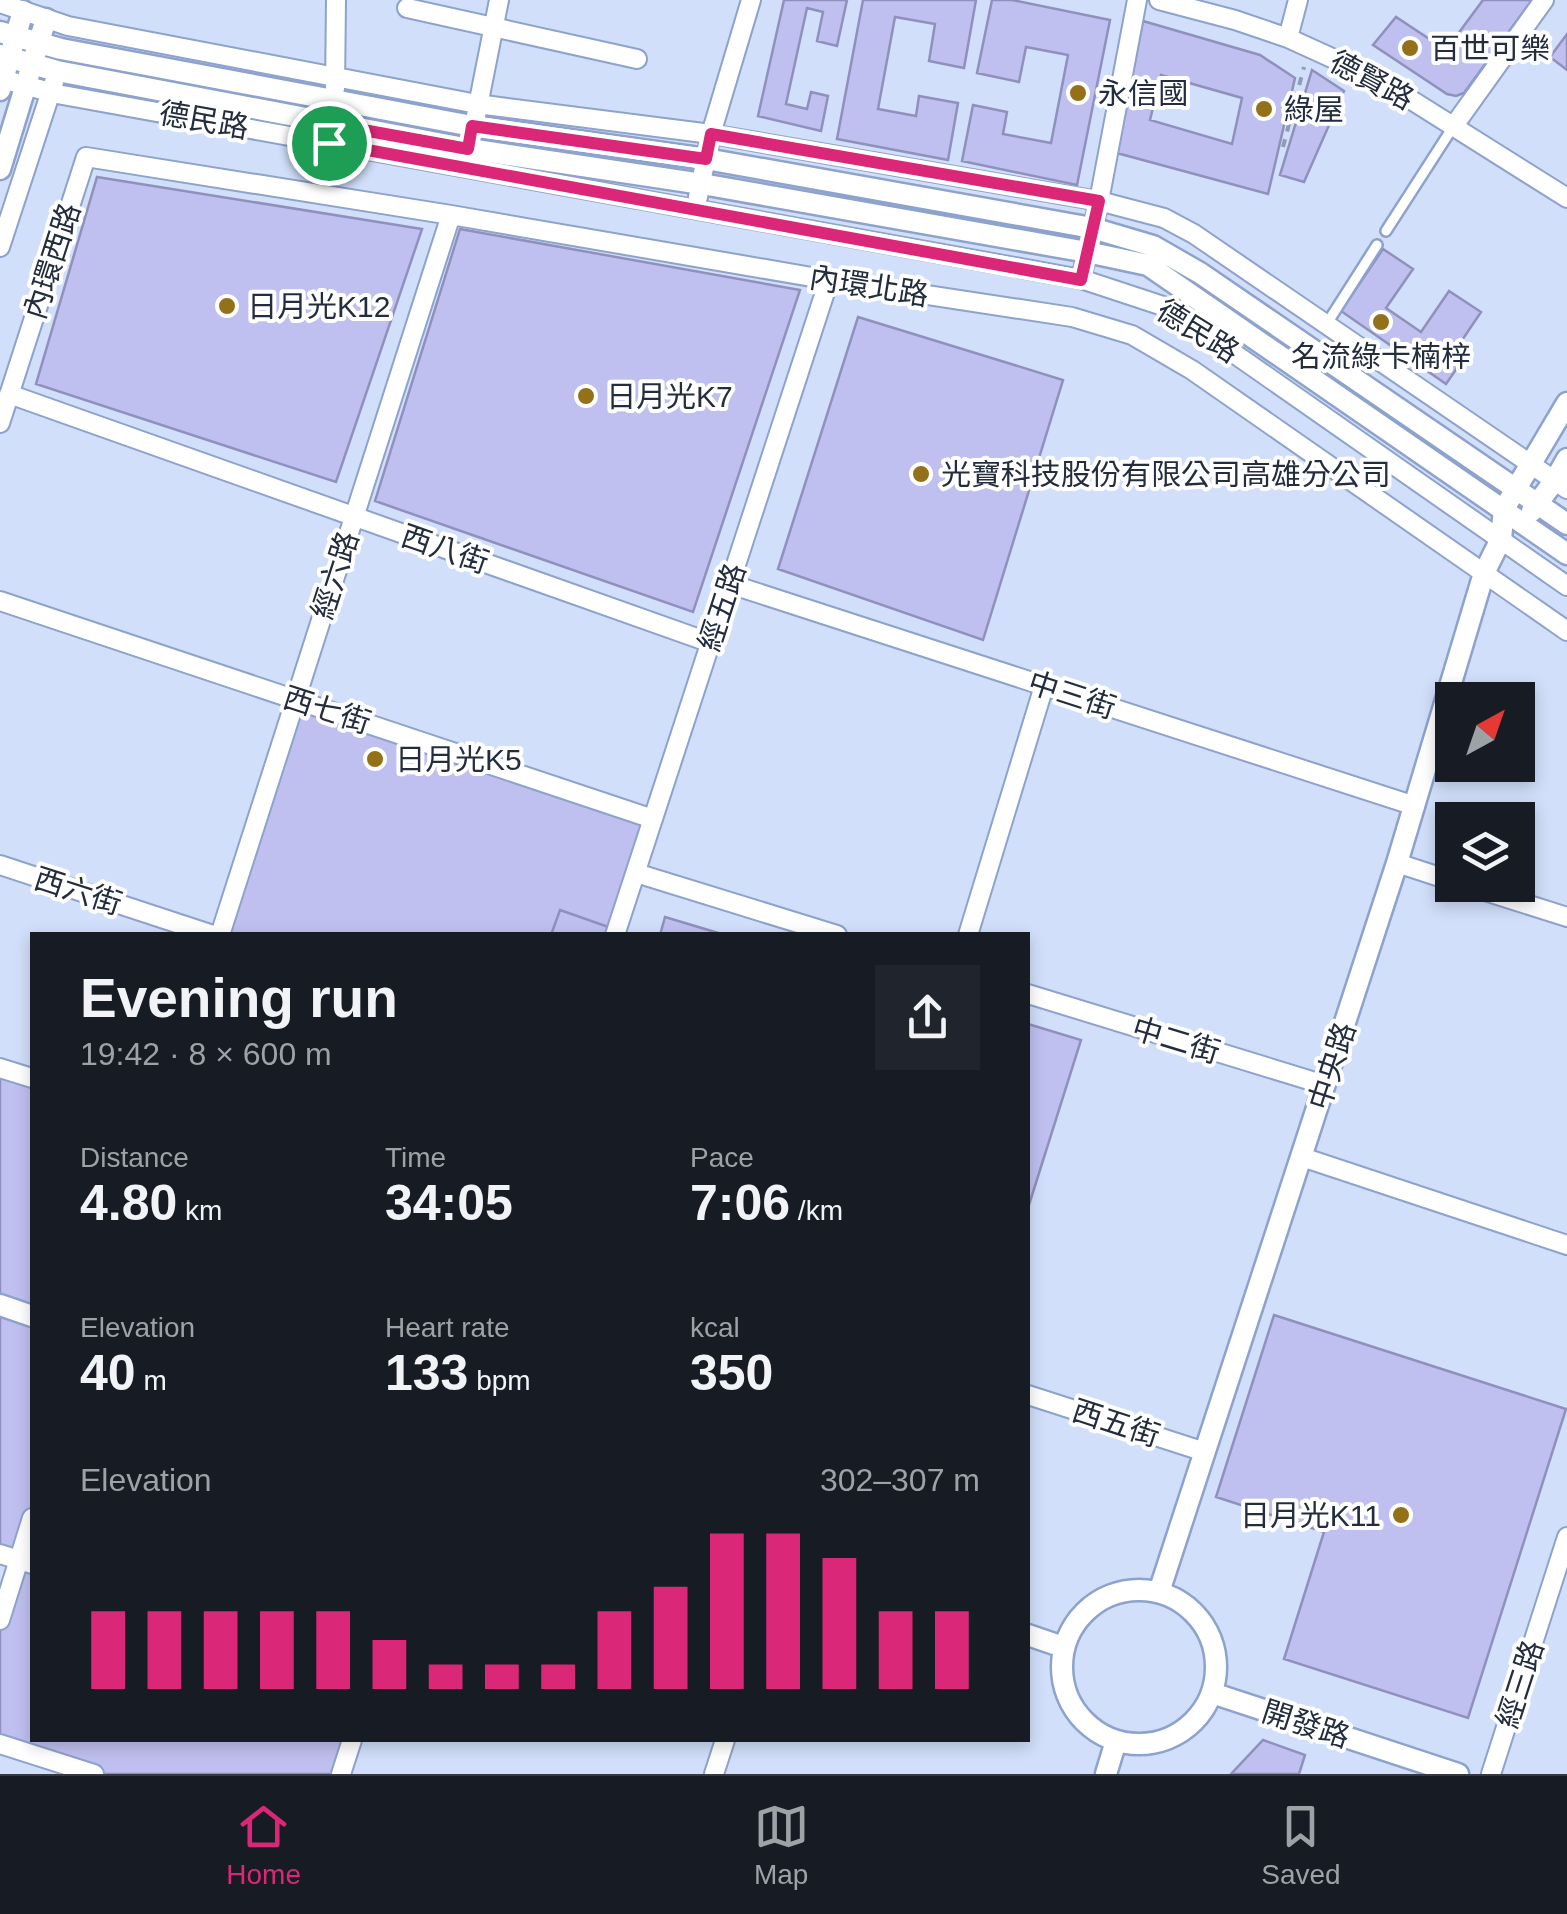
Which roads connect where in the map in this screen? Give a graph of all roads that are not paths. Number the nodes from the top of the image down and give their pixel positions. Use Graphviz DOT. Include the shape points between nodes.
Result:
graph roads {
  1 [pos="336,0"];
  2 [pos="499,0"];
  3 [pos="751,0"];
  4 [pos="1137,0"];
  5 [pos="1159,0"];
  6 [pos="1298,0"];
  7 [pos="1544,0"];
  8 [pos="0,3"];
  9 [pos="407,8"];
  10 [pos="23,11"];
  11 [pos="46,19"];
  12 [pos="68,26"];
  13 [pos="493,27"];
  14 [pos="1288,38"];
  15 [pos="39,43"];
  16 [pos="6,45"];
  17 [pos="62,50"];
  18 [pos="637,59"];
  19 [pos="32,64"];
  20 [pos="58,71"];
  21 [pos="337,78"];
  22 [pos="1,82"];
  23 [pos="26,85"];
  24 [pos="50,92"];
  25 [pos="334,100"];
  26 [pos="477,104"];
  27 [pos="472,126"];
  28 [pos="1453,126"];
  29 [pos="330,133"];
  30 [pos="711,134"];
  31 [pos="86,157"];
  32 [pos="467,158"];
  33 [pos="706,159"];
  34 [pos="0,169"];
  35 [pos="702,184"];
  36 [pos="1567,198"];
  37 [pos="1099,201"];
  38 [pos="694,209"];
  39 [pos="451,215"];
  40 [pos="1092,228"];
  41 [pos="1386,231"];
  42 [pos="1377,245"];
  43 [pos="0,248"];
  44 [pos="1088,252"];
  45 [pos="829,280"];
  46 [pos="1081,280"];
  47 [pos="1326,325"];
  48 [pos="9,394"];
  49 [pos="1567,403"];
  50 [pos="0,423"];
  51 [pos="1567,459"];
  52 [pos="1531,464"];
  53 [pos="1561,485"];
  54 [pos="1516,487"];
  55 [pos="1538,504"];
  56 [pos="1504,509"];
  57 [pos="354,516"];
  58 [pos="1523,522"];
  59 [pos="1567,524"];
  60 [pos="1501,538"];
  61 [pos="1567,554"];
  62 [pos="1484,573"];
  63 [pos="730,584"];
  64 [pos="1567,586"];
  65 [pos="0,601"];
  66 [pos="1567,631"];
  67 [pos="711,643"];
  68 [pos="1044,686"];
  69 [pos="295,700"];
  70 [pos="1415,806"];
  71 [pos="653,818"];
  72 [pos="1398,863"];
  73 [pos="0,866"];
  74 [pos="636,872"];
  75 [pos="1435,875"];
  76 [pos="1520,902"];
  77 [pos="1567,917"];
  78 [pos="207,932"];
  79 [pos="217,932"];
  80 [pos="616,932"];
  81 [pos="827,932"];
  82 [pos="969,932"];
  83 [pos="1030,995"];
  84 [pos="0,1068"];
  85 [pos="30,1077"];
  86 [pos="1325,1086"];
  87 [pos="1302,1157"];
  88 [pos="1567,1245"];
  89 [pos="0,1306"];
  90 [pos="30,1315"];
  91 [pos="1030,1396"];
  92 [pos="1205,1452"];
  93 [pos="30,1533"];
  94 [pos="1567,1537"];
  95 [pos="0,1554"];
  96 [pos="26,1562"];
  97 [pos="1160,1592"];
  98 [pos="0,1620"];
  99 [pos="1030,1636"];
  100 [pos="1063,1647"];
  101 [pos="1212,1693"];
  102 [pos="1116,1741"];
  103 [pos="351,1742"];
  104 [pos="725,1742"];
  105 [pos="0,1744"];
  106 [pos="94,1774"];
  107 [pos="341,1774"];
  108 [pos="714,1774"];
  109 [pos="1106,1774"];
  110 [pos="1458,1774"];
  111 [pos="1491,1774"];
  1 -- 21 [label="street"];
  2 -- 13 [label="street"];
  3 -- 30 [label="street"];
  4 -- 37 [label="street"];
  5 -- 14 [label="street, 德賢路"];
  6 -- 14 [label="street"];
  7 -- 28 [label="street"];
  8 -- 10 [label="street"];
  9 -- 13 [label="street"];
  10 -- 11 [label="street"];
  10 -- 16 [label="street"];
  11 -- 12 [label="street"];
  11 -- 15 [label="street"];
  12 -- 17 [label="street"];
  12 -- 21 [label="street"];
  13 -- 18 [label="street"];
  13 -- 26 [label="street"];
  14 -- 28 [label="street, 德賢路" via="1378,79"];
  15 -- 16 [label="street, 德民路"];
  15 -- 17 [label="street, 德民路"];
  15 -- 19 [label="street"];
  16 -- 19 [label="street, 德民路"];
  16 -- 22 [label="street"];
  17 -- 20 [label="street"];
  17 -- 25 [label="street, 德民路"];
  19 -- 20 [label="street, 德民路"];
  19 -- 23 [label="street"];
  20 -- 24 [label="street"];
  20 -- 29 [label="street, 德民路"];
  21 -- 25 [label="street"];
  21 -- 26 [label="street"];
  22 -- 23 [label="street, 德民路"];
  23 -- 24 [label="street, 德民路"];
  23 -- 34 [label="street"];
  24 -- 29 [label="street, 德民路"];
  24 -- 43 [label="street"];
  25 -- 27 [label="street, 德民路"];
  25 -- 29 [label="street"];
  26 -- 27 [label="street"];
  26 -- 30 [label="street"];
  27 -- 32 [label="street"];
  27 -- 33 [label="street, 德民路"];
  28 -- 36 [label="street, 德賢路"];
  28 -- 41 [label="lane"];
  29 -- 32 [label="street, 德民路"];
  30 -- 33 [label="street"];
  30 -- 37 [label="street"];
  31 -- 39 [label="street, 內環北路"];
  31 -- 48 [label="street, 內環西路"];
  32 -- 35 [label="street, 德民路"];
  32 -- 38 [label="street, 德民路"];
  33 -- 35 [label="street"];
  33 -- 40 [label="street, 德民路"];
  35 -- 38 [label="street"];
  35 -- 44 [label="street, 德民路"];
  37 -- 40 [label="street"];
  37 -- 47 [label="street" via="1164,218 1194,234"];
  38 -- 46 [label="street, 德民路"];
  39 -- 45 [label="street, 內環北路"];
  39 -- 57 [label="street, 經六路"];
  40 -- 44 [label="street"];
  40 -- 54 [label="street, 德民路" via="1153,246 1200,274"];
  42 -- 47 [label="lane"];
  44 -- 46 [label="street"];
  44 -- 56 [label="street, 德民路" via="1148,265"];
  45 -- 62 [label="street, 內環北路" via="1072,317 1132,336 1192,370"];
  45 -- 63 [label="street, 經五路"];
  46 -- 60 [label="street, 德民路" via="1169,308"];
  47 -- 52 [label="street"];
  48 -- 50 [label="street, 內環西路"];
  48 -- 57 [label="street, 西八街"];
  49 -- 52 [label="street"];
  51 -- 53 [label="street"];
  52 -- 53 [label="street"];
  52 -- 54 [label="street"];
  53 -- 55 [label="street"];
  54 -- 55 [label="street, 德民路"];
  54 -- 56 [label="street"];
  55 -- 58 [label="street"];
  55 -- 59 [label="street, 德民路"];
  56 -- 58 [label="street, 德民路"];
  56 -- 60 [label="street"];
  57 -- 67 [label="street, 西八街"];
  57 -- 69 [label="street, 經六路"];
  58 -- 60 [label="street"];
  58 -- 61 [label="street, 德民路"];
  60 -- 62 [label="street, 中央路"];
  60 -- 64 [label="street, 德民路"];
  62 -- 66 [label="street, 內環北路"];
  62 -- 70 [label="street, 中央路"];
  63 -- 67 [label="street, 經五路"];
  63 -- 68 [label="street, 中三街"];
  65 -- 69 [label="street, 西七街"];
  67 -- 71 [label="street, 經五路"];
  68 -- 70 [label="street, 中三街"];
  68 -- 82 [label="street"];
  69 -- 71 [label="street, 西七街"];
  69 -- 79 [label="street, 經六路"];
  70 -- 72 [label="street, 中央路"];
  71 -- 74 [label="street, 經五路"];
  72 -- 75 [label="street"];
  72 -- 86 [label="street, 中央路"];
  73 -- 78 [label="street, 西六街"];
  74 -- 80 [label="street, 經五路"];
  74 -- 81 [label="street"];
  76 -- 77 [label="street"];
  83 -- 86 [label="street, 中二街"];
  84 -- 85 [label="street"];
  86 -- 87 [label="street, 中央路"];
  87 -- 88 [label="street"];
  87 -- 92 [label="street, 中央路"];
  89 -- 90 [label="street"];
  91 -- 92 [label="street, 西五街"];
  92 -- 97 [label="street, 中央路"];
  93 -- 96 [label="street"];
  94 -- 111 [label="street, 經三路"];
  95 -- 96 [label="street"];
  96 -- 98 [label="street"];
  97 -- 100 [label="street" via="1126,1590 1094,1603"];
  97 -- 101 [label="street" via="1180,1601 1210,1635"];
  99 -- 100 [label="street"];
  100 -- 102 [label="street" via="1070,1702 1097,1732"];
  101 -- 102 [label="street" via="1194,1721 1175,1735 1150,1744"];
  101 -- 110 [label="street, 開發路"];
  102 -- 109 [label="street"];
  103 -- 107 [label="street"];
  104 -- 108 [label="street"];
  105 -- 106 [label="street"];
}
